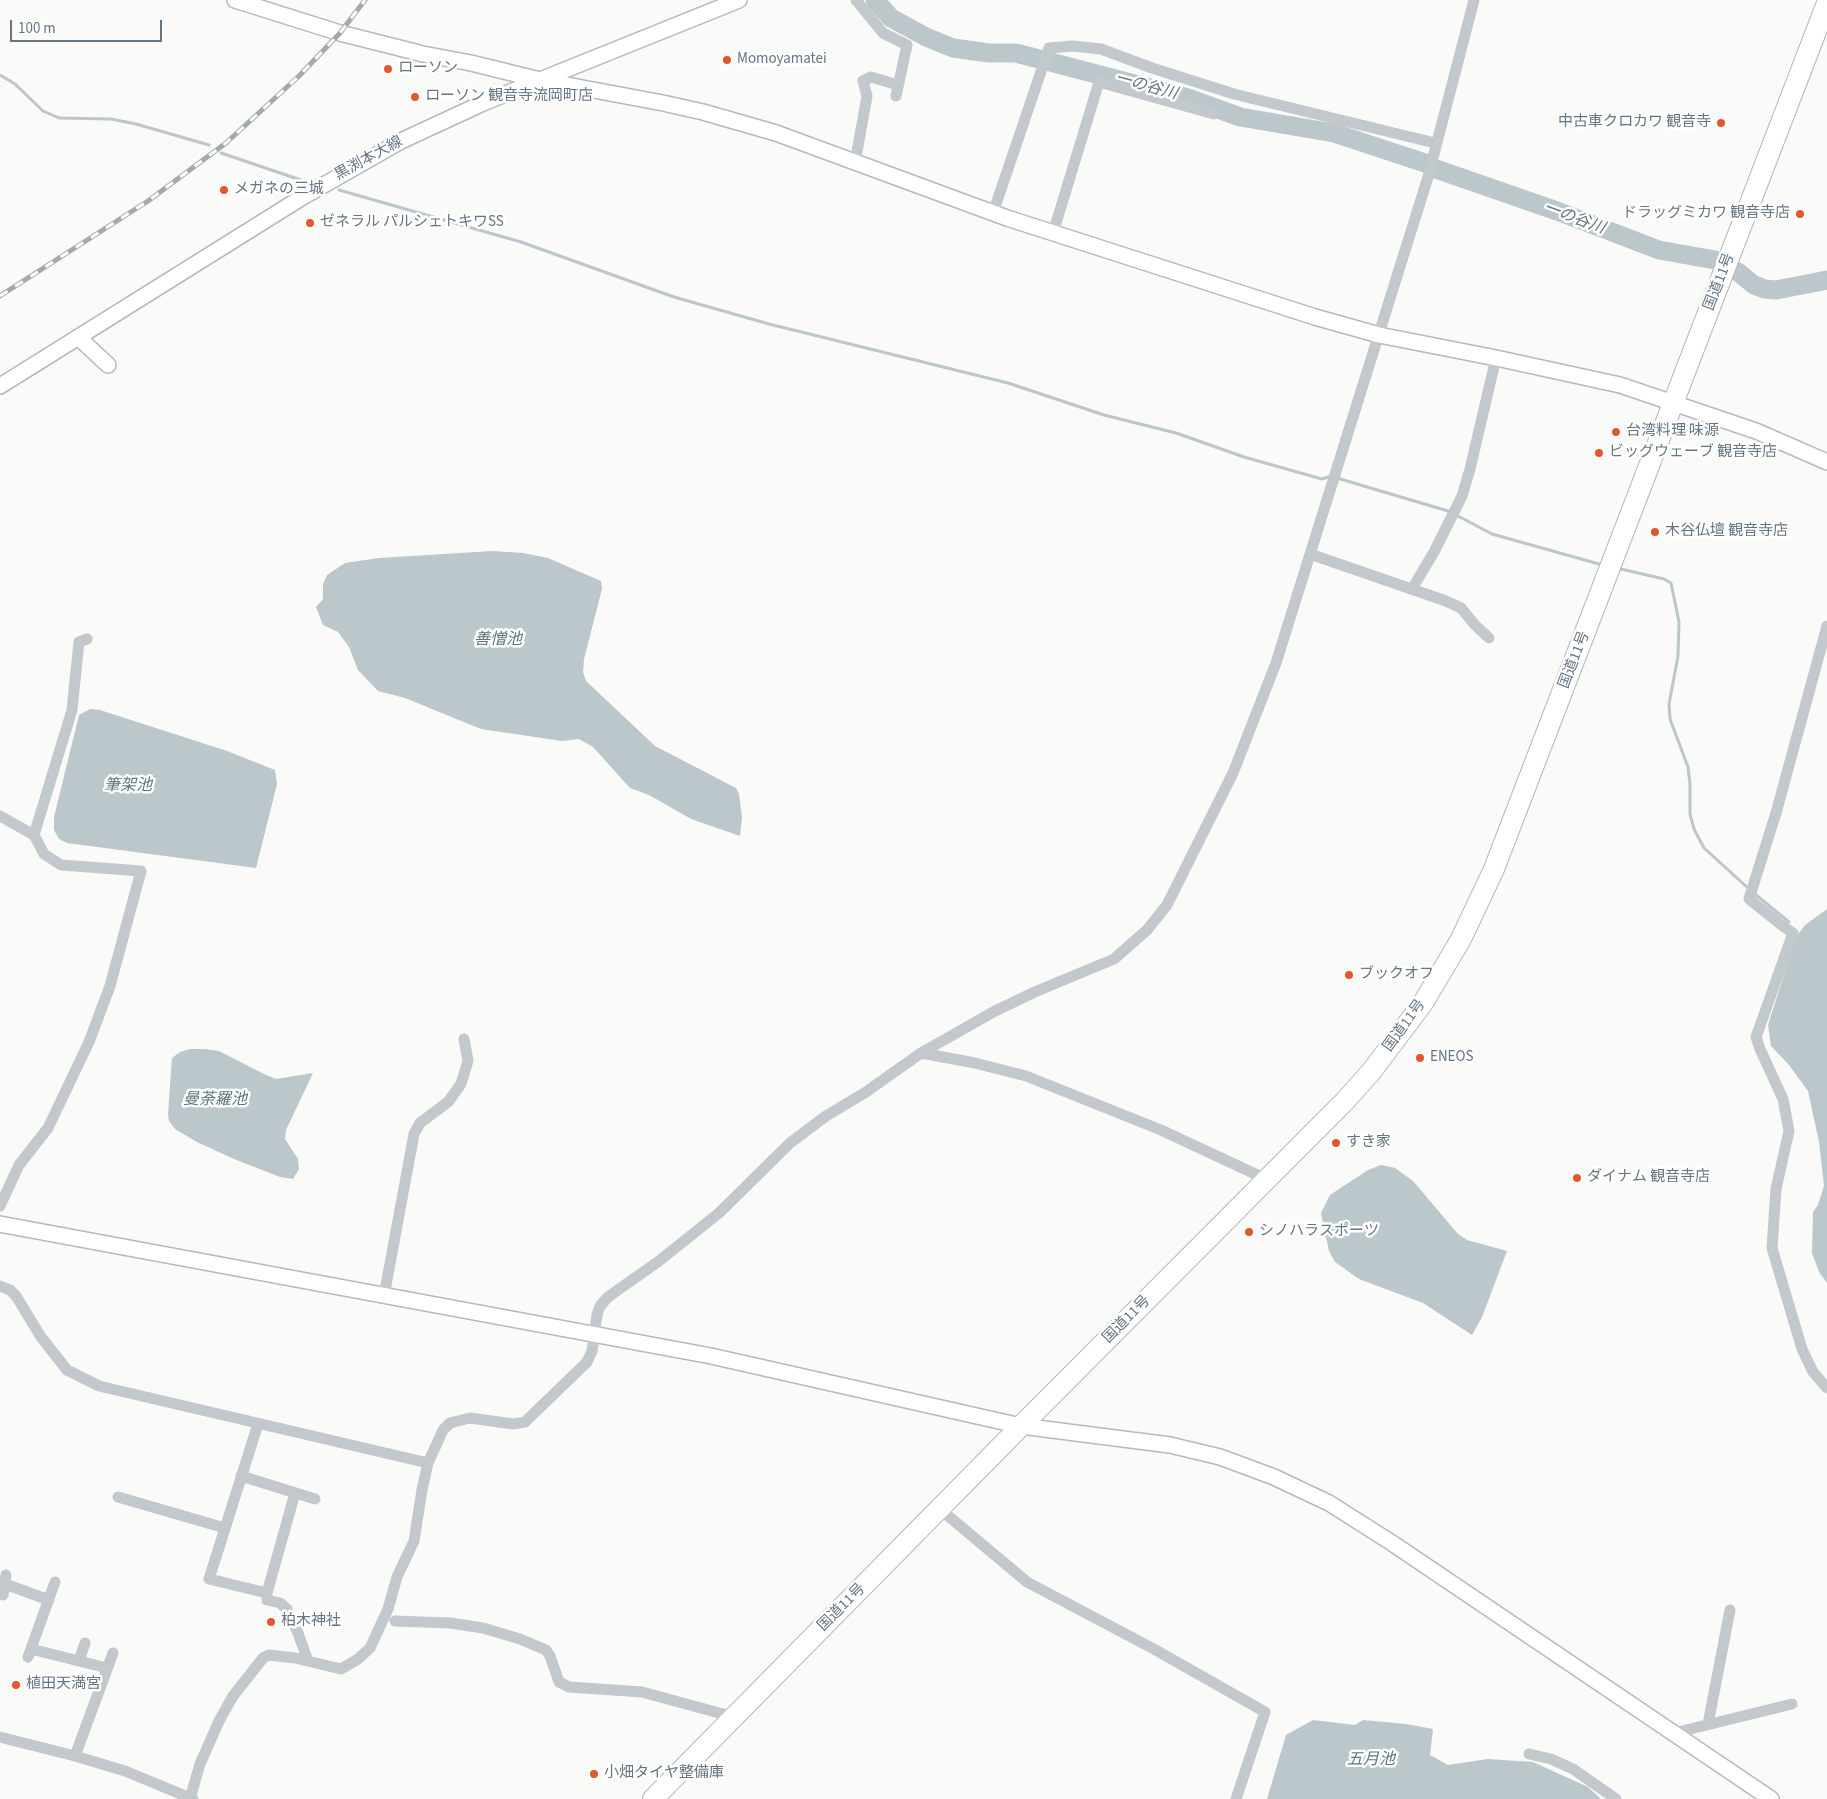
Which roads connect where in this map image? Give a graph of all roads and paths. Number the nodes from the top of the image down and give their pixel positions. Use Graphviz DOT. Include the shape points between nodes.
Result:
graph roads {
  1 [pos="236,0"];
  2 [pos="739,0"];
  3 [pos="856,0"];
  4 [pos="1474,0"];
  5 [pos="1827,3"];
  6 [pos="540,80"];
  7 [pos="1214,114"];
  8 [pos="1435,143"];
  9 [pos="855,163"];
  10 [pos="993,213"];
  11 [pos="1053,233"];
  12 [pos="1379,335"];
  13 [pos="78,337"];
  14 [pos="1496,358"];
  15 [pos="108,365"];
  16 [pos="0,386"];
  17 [pos="1673,404"];
  18 [pos="1827,462"];
  19 [pos="1310,554"];
  20 [pos="1412,589"];
  21 [pos="1827,626"];
  22 [pos="1490,638"];
  23 [pos="87,639"];
  24 [pos="0,816"];
  25 [pos="34,836"];
  26 [pos="464,1039"];
  27 [pos="921,1053"];
  28 [pos="1266,1179"];
  29 [pos="0,1206"];
  30 [pos="0,1224"];
  31 [pos="0,1286"];
  32 [pos="384,1296"];
  33 [pos="595,1334"];
  34 [pos="1827,1388"];
  35 [pos="258,1424"];
  36 [pos="1021,1426"];
  37 [pos="428,1463"];
  38 [pos="241,1476"];
  39 [pos="295,1493"];
  40 [pos="118,1497"];
  41 [pos="315,1499"];
  42 [pos="940,1509"];
  43 [pos="225,1528"];
  44 [pos="55,1582"];
  45 [pos="5,1585"];
  46 [pos="267,1593"];
  47 [pos="49,1600"];
  48 [pos="1730,1610"];
  49 [pos="395,1621"];
  50 [pos="85,1643"];
  51 [pos="113,1653"];
  52 [pos="79,1661"];
  53 [pos="308,1662"];
  54 [pos="107,1668"];
  55 [pos="1792,1704"];
  56 [pos="734,1717"];
  57 [pos="1708,1724"];
  58 [pos="1674,1733"];
  59 [pos="0,1737"];
  60 [pos="1529,1754"];
  61 [pos="75,1756"];
  62 [pos="1764,1797"];
  63 [pos="191,1798"];
  64 [pos="653,1799"];
  65 [pos="1236,1799"];
  66 [pos="1616,1799"];
  1 -- 6 [label="street" via="340,33"];
  2 -- 6 [label="street, 黒渕本大線"];
  3 -- 9 [label="street" via="884,33 907,45 897,90 871,77 863,81 867,96"];
  4 -- 8 [label="street"];
  5 -- 17 [label="highway, 国道11号"];
  6 -- 9 [label="street" via="703,112 776,133"];
  6 -- 13 [label="street, 黒渕本大線" via="432,126 371,158"];
  7 -- 11 [label="street" via="1099,82"];
  8 -- 10 [label="street" via="1234,94 1101,49 1049,48"];
  8 -- 12 [label="street" via="1428,177"];
  9 -- 10 [label="street"];
  10 -- 11 [label="street"];
  11 -- 12 [label="street"];
  12 -- 14 [label="street"];
  12 -- 19 [label="street"];
  13 -- 15 [label="street"];
  13 -- 16 [label="street, 黒渕本大線"];
  14 -- 17 [label="street" via="1620,386"];
  14 -- 20 [label="street" via="1462,496"];
  17 -- 18 [label="street" via="1756,431"];
  17 -- 28 [label="highway, 国道11号" via="1500,853 1462,939 1423,1003 1371,1072"];
  19 -- 20 [label="street"];
  19 -- 27 [label="street" via="1276,663 1233,773 1167,906 1147,930 1114,959 995,1011"];
  20 -- 22 [label="street" via="1461,608"];
  21 -- 34 [label="street" via="1779,805 1749,899 1793,933 1756,1037 1783,1099 1789,1131 1776,1189 1772,1248 1802,1349"];
  23 -- 25 [label="street" via="79,642 72,710"];
  24 -- 25 [label="street"];
  25 -- 29 [label="street" via="44,854 61,865 141,871 110,986 89,1042 48,1128 19,1165"];
  26 -- 32 [label="street" via="468,1062 460,1084 448,1102 420,1123 414,1134"];
  27 -- 28 [label="street" via="1026,1076 1160,1130"];
  27 -- 33 [label="street" via="796,1138 719,1213 608,1297 600,1306"];
  28 -- 36 [label="highway, 国道11号"];
  30 -- 32 [label="street"];
  31 -- 35 [label="street" via="16,1296 41,1337 73,1374 99,1386"];
  32 -- 33 [label="street"];
  33 -- 36 [label="street" via="711,1356"];
  33 -- 37 [label="street" via="587,1362 525,1422 513,1424 470,1418 450,1423 443,1430"];
  35 -- 37 [label="street"];
  35 -- 38 [label="street"];
  36 -- 42 [label="highway, 国道11号"];
  36 -- 58 [label="street" via="1170,1446 1220,1457 1300,1488 1392,1543"];
  37 -- 53 [label="street" via="414,1541 370,1648 341,1669"];
  38 -- 39 [label="street"];
  38 -- 43 [label="street"];
  39 -- 41 [label="street"];
  39 -- 46 [label="street"];
  40 -- 43 [label="street"];
  42 -- 56 [label="highway, 国道11号"];
  42 -- 65 [label="street" via="1027,1582 1265,1712"];
  43 -- 46 [label="street" via="210,1579"];
  44 -- 47 [label="street"];
  45 -- 47 [label="street"];
  46 -- 53 [label="street" via="267,1600 280,1603 287,1609"];
  47 -- 52 [label="street" via="29,1653"];
  48 -- 57 [label="street"];
  49 -- 56 [label="street" via="483,1628 546,1650 559,1682 569,1687 642,1692"];
  50 -- 52 [label="street"];
  51 -- 54 [label="street"];
  52 -- 54 [label="street"];
  53 -- 63 [label="street" via="269,1655 258,1662 218,1721 200,1764"];
  54 -- 61 [label="street"];
  55 -- 57 [label="street"];
  56 -- 64 [label="highway, 国道11号"];
  57 -- 58 [label="street"];
  58 -- 62 [label="street"];
  59 -- 61 [label="street"];
  60 -- 66 [label="street" via="1573,1769"];
  61 -- 63 [label="street" via="125,1771"];
}
